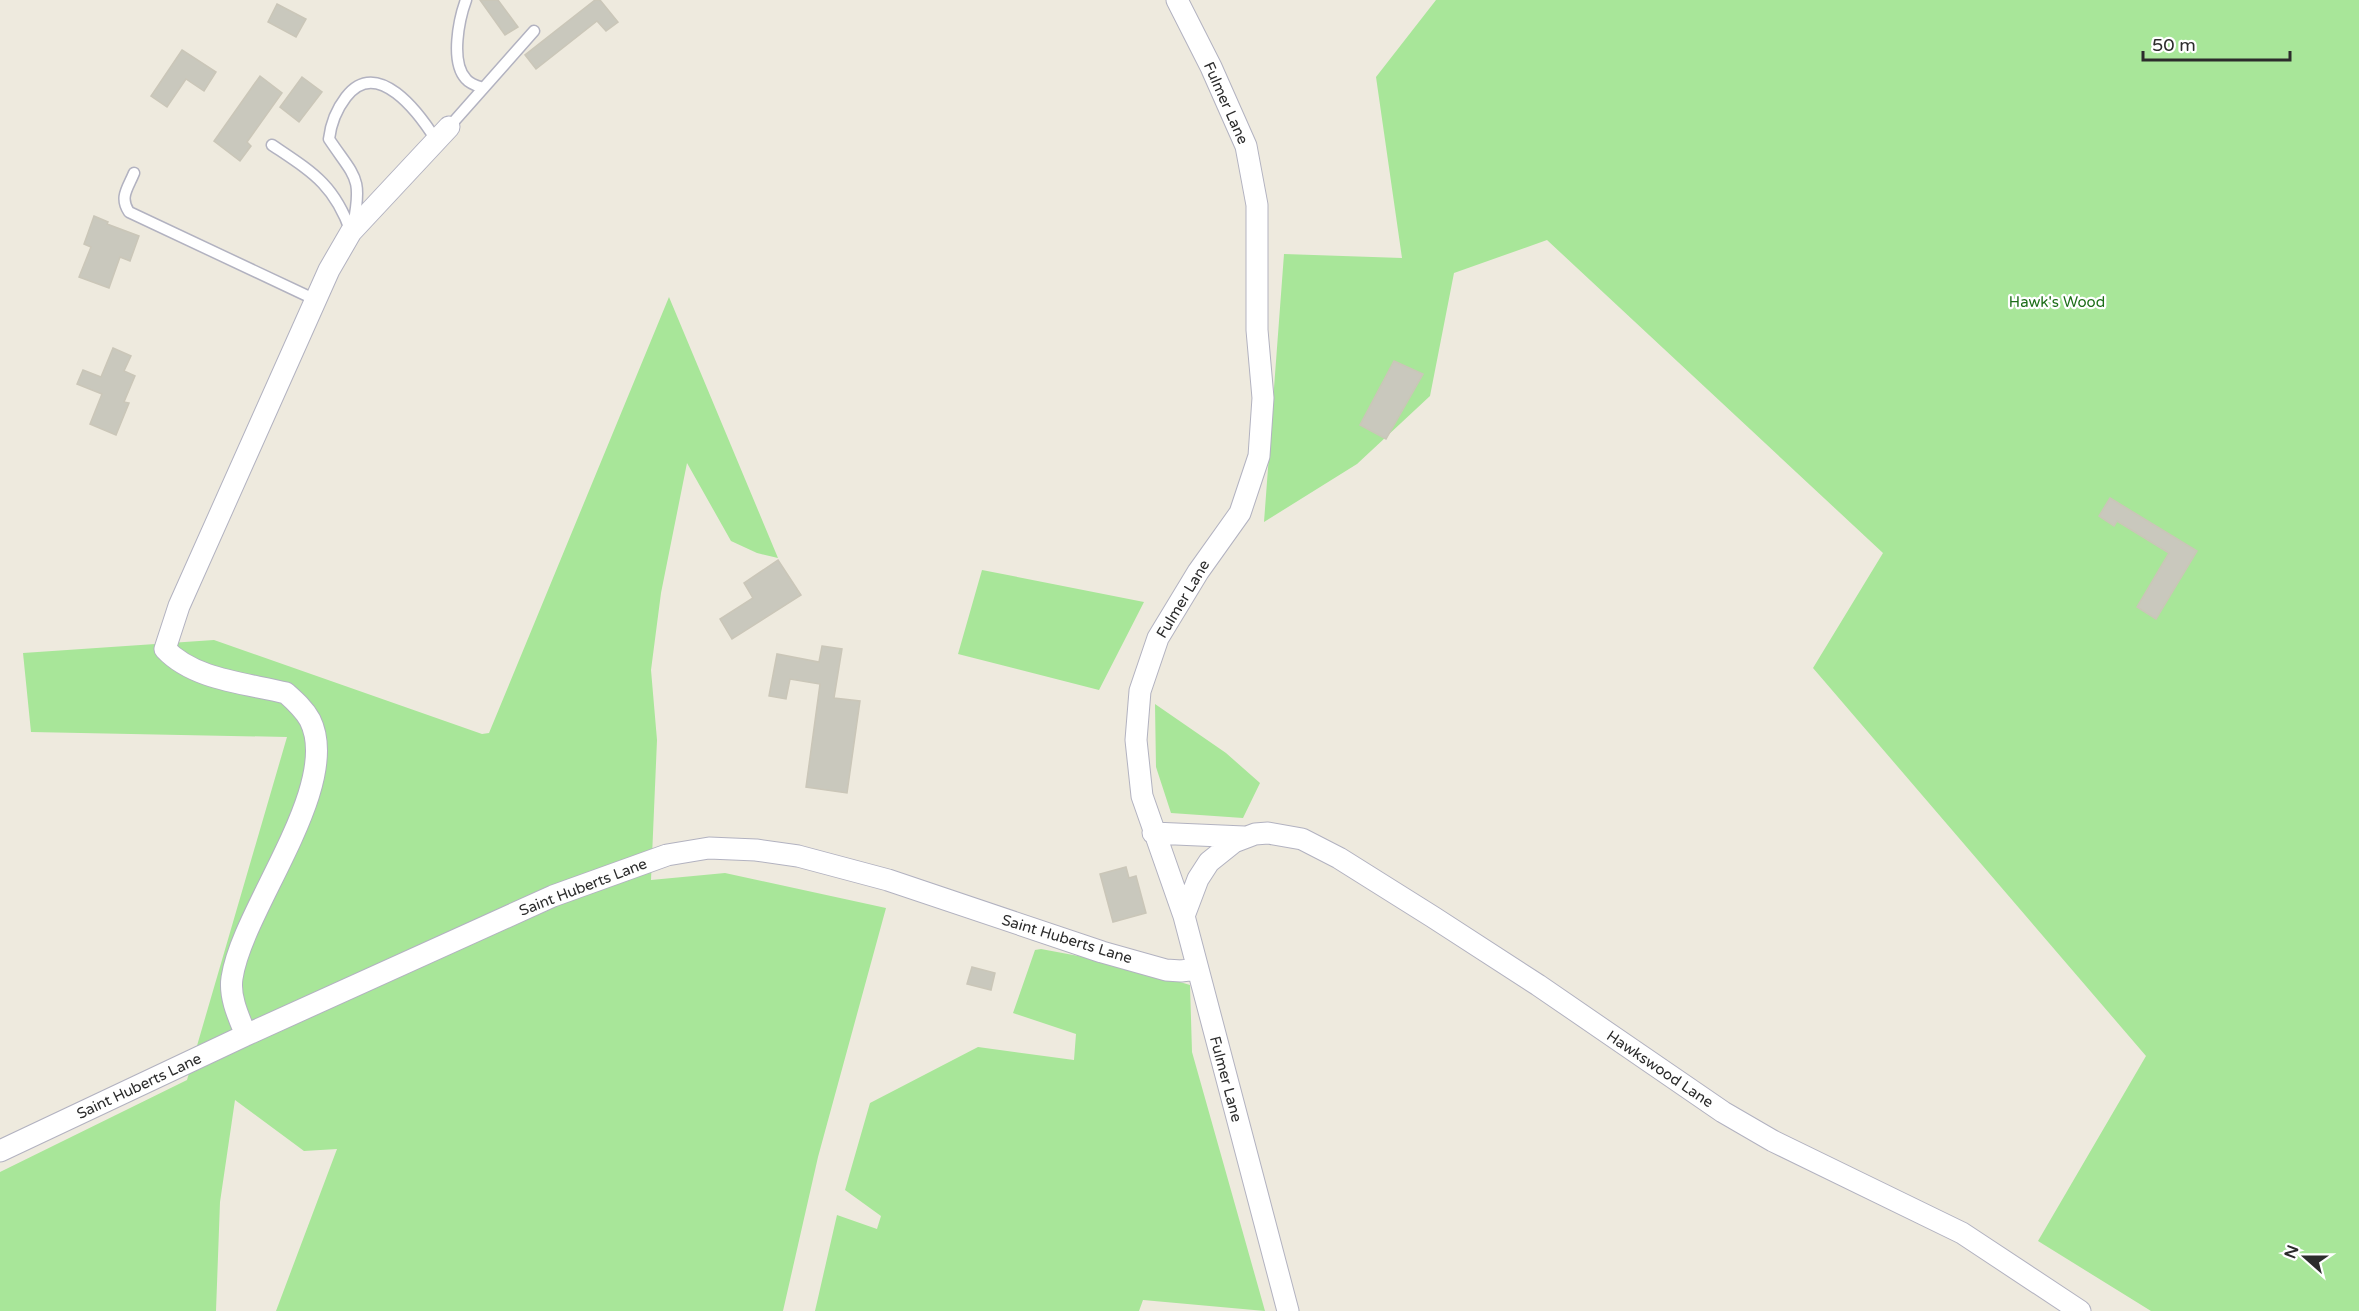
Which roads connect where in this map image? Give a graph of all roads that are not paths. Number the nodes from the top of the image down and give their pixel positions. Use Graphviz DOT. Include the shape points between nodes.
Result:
graph roads {
  1 [pos="466,0"];
  2 [pos="1177,0"];
  3 [pos="534,30"];
  4 [pos="483,88"];
  5 [pos="443,133"];
  6 [pos="272,145"];
  7 [pos="134,173"];
  8 [pos="351,232"];
  9 [pos="316,300"];
  10 [pos="1153,833"];
  11 [pos="1244,837"];
  12 [pos="1184,916"];
  13 [pos="1197,969"];
  14 [pos="246,1035"];
  15 [pos="0,1151"];
  16 [pos="1288,1311"];
  17 [pos="2080,1311"];
  1 -- 4 [label="lane" via="460,16 459,69 466,80"];
  2 -- 10 [label="street, Fulmer Lane" via="1246,146 1257,205 1257,330 1263,398 1259,456 1240,513 1158,638 1140,691 1136,740 1142,796"];
  3 -- 4 [label="lane"];
  4 -- 5 [label="lane"];
  5 -- 8 [label="street"];
  5 -- 8 [label="lane" via="425,123 393,90 376,82 355,86 333,117 329,139 356,181 358,193"];
  6 -- 8 [label="lane" via="315,175 333,194 343,208"];
  7 -- 9 [label="lane" via="123,196 129,212"];
  8 -- 9 [label="street"];
  9 -- 14 [label="street" via="179,606 165,648 192,668 285,693 310,721 318,755 310,793 296,829 238,954 232,980 235,1006"];
  10 -- 11 [label="street, Hawkswood Lane"];
  10 -- 12 [label="street, Fulmer Lane"];
  11 -- 12 [label="street, Hawkswood Lane" via="1209,862"];
  11 -- 17 [label="street, Hawkswood Lane" via="1262,834 1302,838 1339,858 1538,985 1723,1112 1773,1141 1962,1233"];
  12 -- 13 [label="street, Fulmer Lane"];
  13 -- 14 [label="street, Saint Huberts Lane" via="1181,972 1102,952 888,880 798,856 709,848 667,855 553,896"];
  13 -- 16 [label="street, Fulmer Lane"];
  14 -- 15 [label="street, Saint Huberts Lane"];
}
